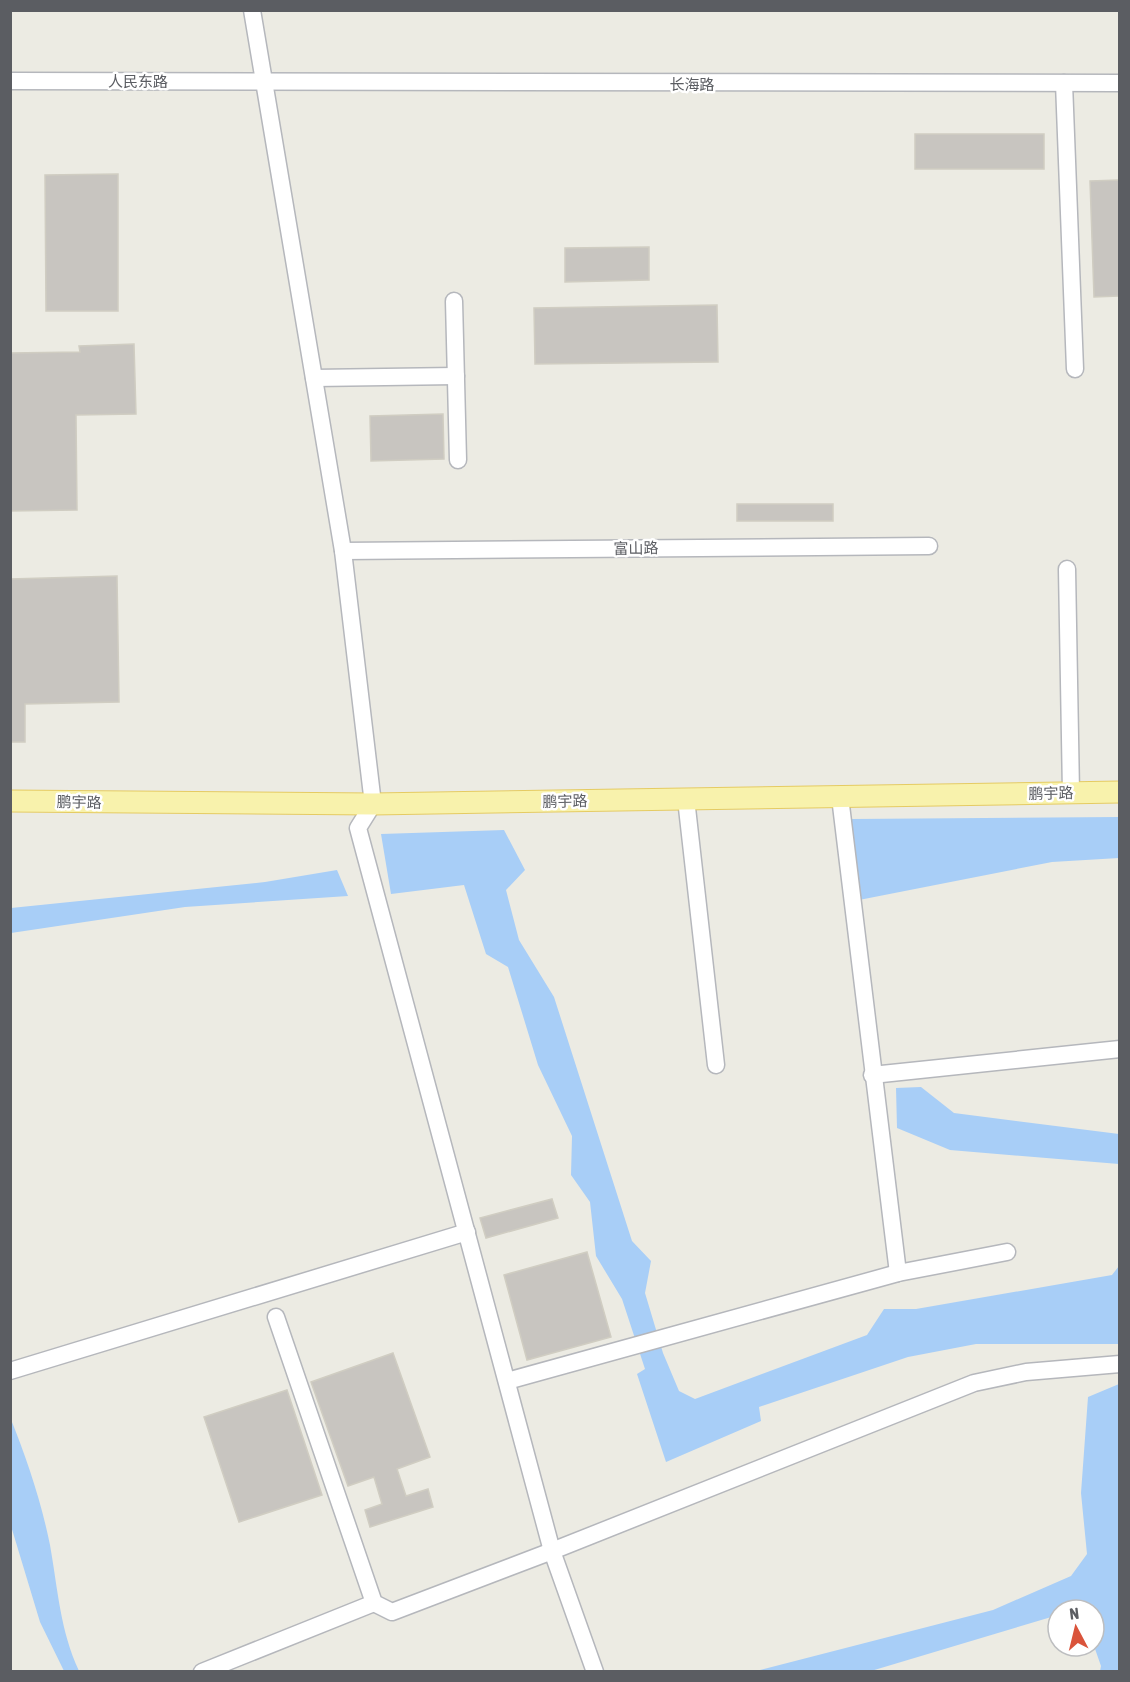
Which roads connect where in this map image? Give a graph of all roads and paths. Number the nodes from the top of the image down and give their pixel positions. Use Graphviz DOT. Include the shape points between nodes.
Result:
graph roads {
  1 [pos="252,10"];
  2 [pos="10,81"];
  3 [pos="265,82"];
  4 [pos="1064,83"];
  5 [pos="1119,83"];
  6 [pos="454,301"];
  7 [pos="1075,369"];
  8 [pos="456,376"];
  9 [pos="315,378"];
  10 [pos="458,460"];
  11 [pos="928,546"];
  12 [pos="343,551"];
  13 [pos="1067,569"];
  14 [pos="1119,792"];
  15 [pos="1071,793"];
  16 [pos="840,797"];
  17 [pos="686,799"];
  18 [pos="10,801"];
  19 [pos="373,804"];
  20 [pos="1119,1049"];
  21 [pos="716,1065"];
  22 [pos="872,1076"];
  23 [pos="467,1232"];
  24 [pos="1007,1252"];
  25 [pos="898,1273"];
  26 [pos="276,1317"];
  27 [pos="1119,1364"];
  28 [pos="10,1371"];
  29 [pos="507,1382"];
  30 [pos="552,1551"];
  31 [pos="374,1603"];
  32 [pos="202,1671"];
  33 [pos="596,1671"];
  1 -- 3 [label="street"];
  2 -- 3 [label="street, 人民东路"];
  3 -- 4 [label="street, 长海路"];
  3 -- 9 [label="street"];
  4 -- 5 [label="street, 长海路"];
  4 -- 7 [label="street"];
  6 -- 8 [label="street"];
  8 -- 9 [label="street"];
  8 -- 10 [label="street"];
  9 -- 12 [label="street"];
  11 -- 12 [label="street, 富山路"];
  12 -- 19 [label="street"];
  13 -- 15 [label="street"];
  14 -- 15 [label="main road, 鹏宇路"];
  15 -- 16 [label="main road, 鹏宇路"];
  16 -- 17 [label="main road, 鹏宇路"];
  16 -- 22 [label="street"];
  17 -- 19 [label="main road, 鹏宇路"];
  17 -- 21 [label="street"];
  18 -- 19 [label="main road, 鹏宇路"];
  19 -- 23 [label="street" via="358,828"];
  20 -- 22 [label="street"];
  22 -- 25 [label="street"];
  23 -- 28 [label="street"];
  23 -- 29 [label="street"];
  24 -- 25 [label="street"];
  25 -- 29 [label="street"];
  26 -- 31 [label="street"];
  27 -- 30 [label="street" via="1026,1372 974,1383"];
  29 -- 30 [label="street"];
  30 -- 31 [label="street" via="392,1612"];
  30 -- 33 [label="street"];
  31 -- 32 [label="street"];
}
